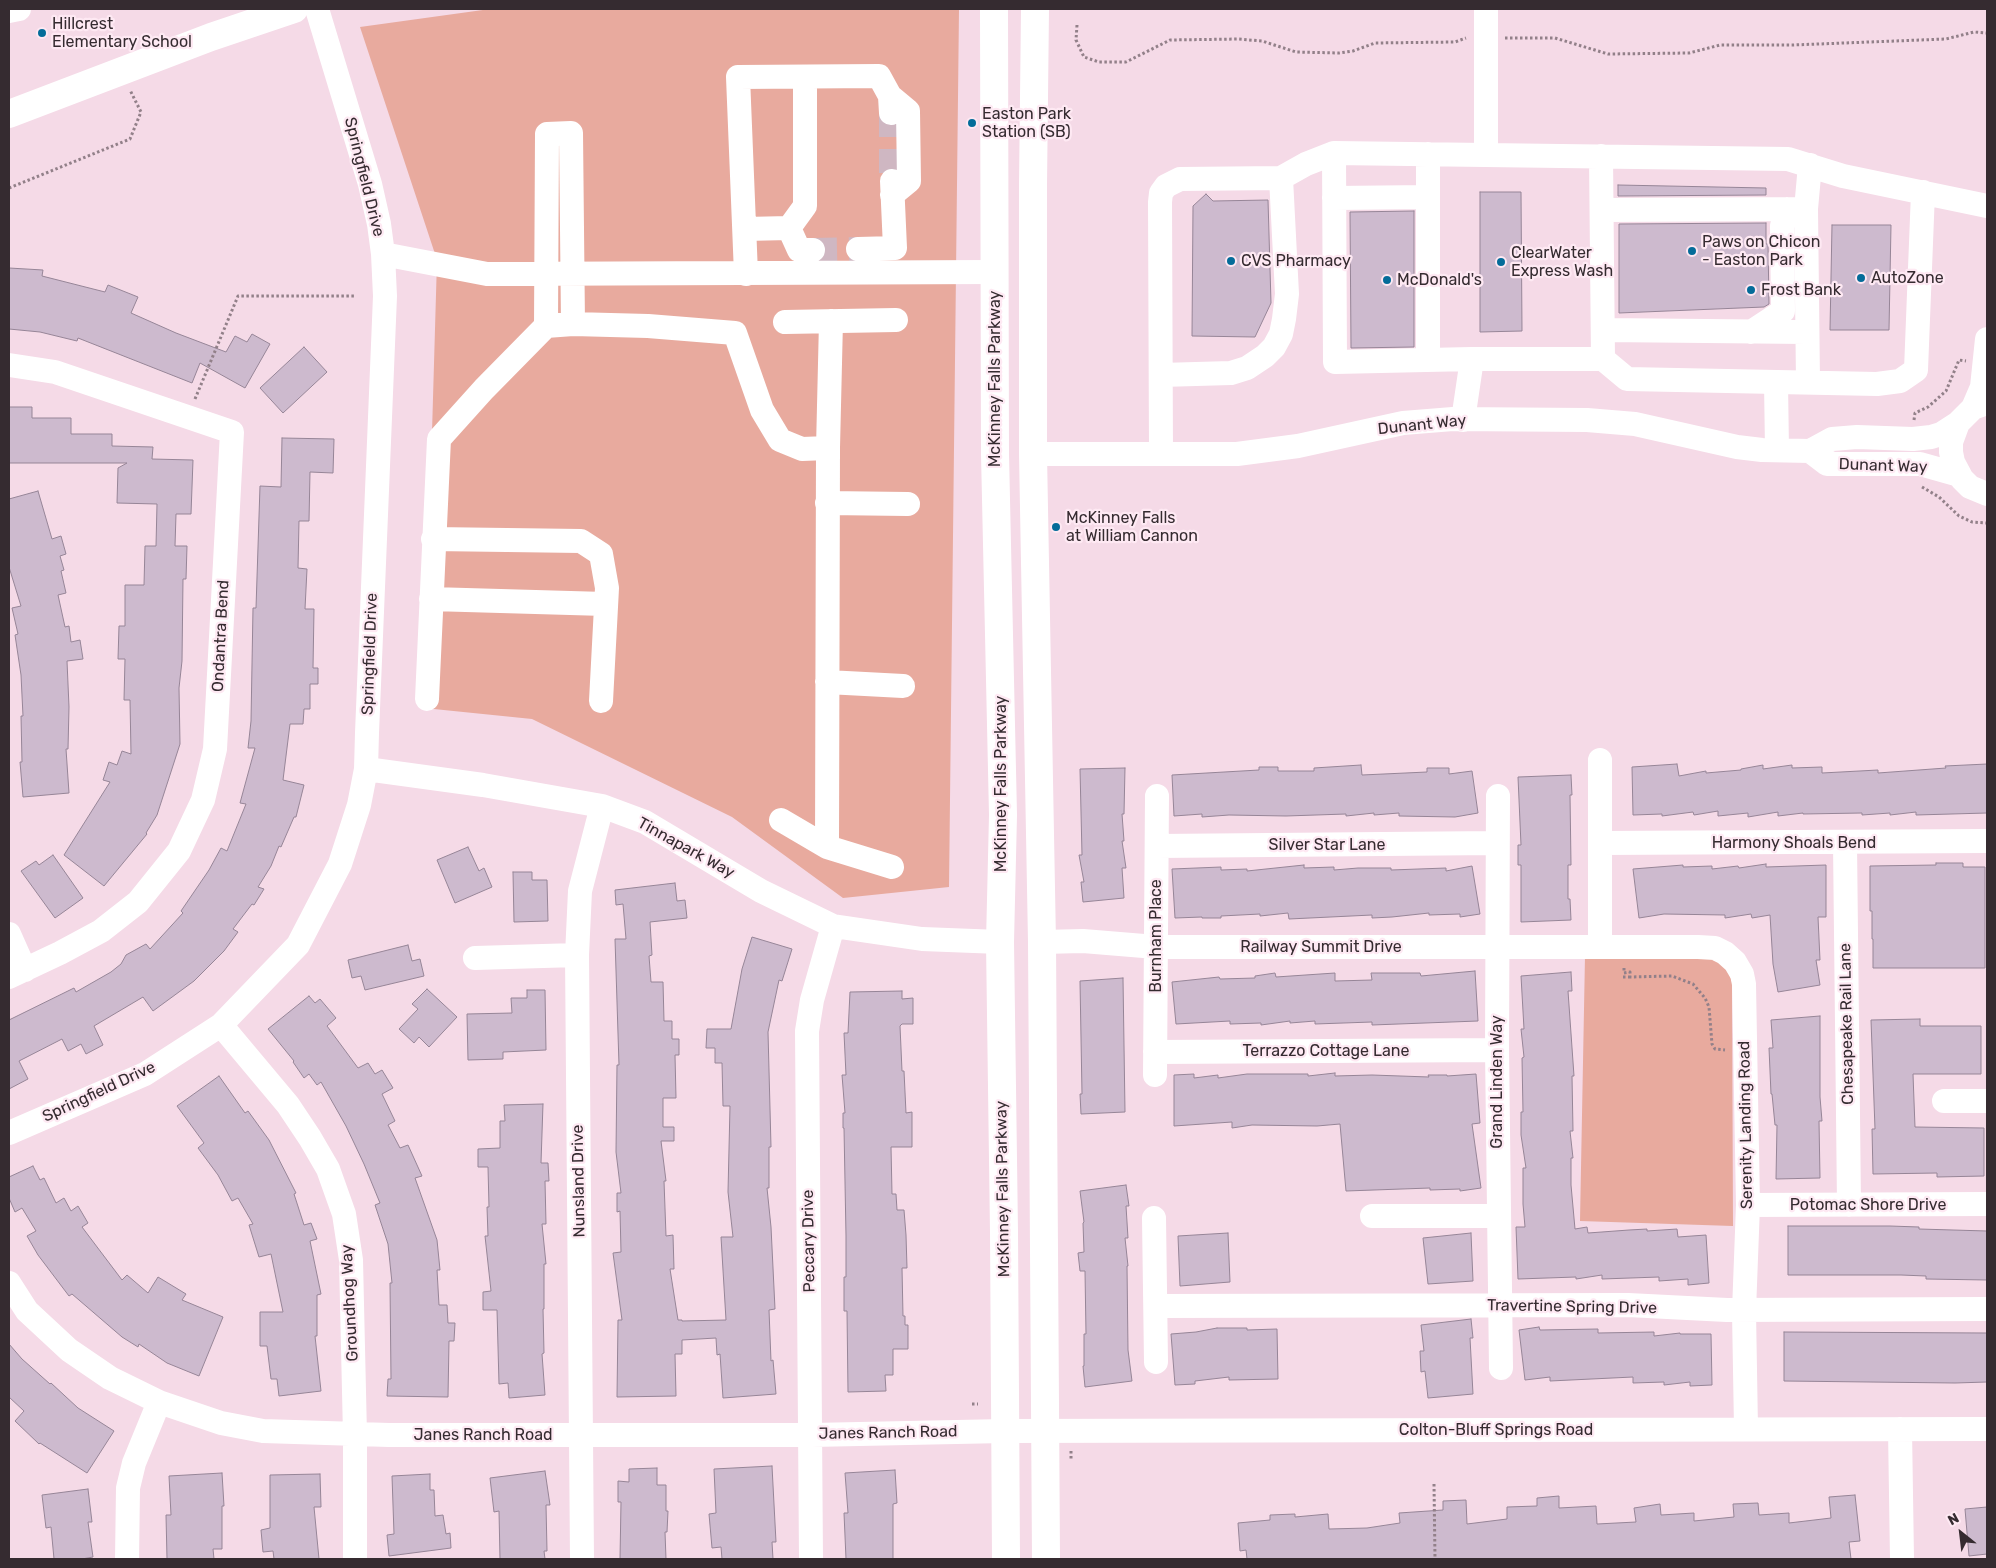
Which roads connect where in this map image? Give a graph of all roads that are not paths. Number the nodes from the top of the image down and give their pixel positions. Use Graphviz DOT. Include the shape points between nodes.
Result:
graph roads {
  1 [pos="19,9"];
  2 [pos="294,9"];
  3 [pos="317,9"];
  4 [pos="994,9"];
  5 [pos="1035,9"];
  6 [pos="1486,9"];
  7 [pos="9,11"];
  8 [pos="805,77"];
  9 [pos="9,114"];
  10 [pos="1334,153"];
  11 [pos="1428,154"];
  12 [pos="1486,154"];
  13 [pos="1602,156"];
  14 [pos="1810,165"];
  15 [pos="1282,178"];
  16 [pos="1923,192"];
  17 [pos="1428,197"];
  18 [pos="1334,198"];
  19 [pos="1987,206"];
  20 [pos="1796,209"];
  21 [pos="1602,210"];
  22 [pos="789,228"];
  23 [pos="745,229"];
  24 [pos="858,249"];
  25 [pos="813,250"];
  26 [pos="383,254"];
  27 [pos="994,272"];
  28 [pos="545,274"];
  29 [pos="573,274"];
  30 [pos="746,274"];
  31 [pos="896,320"];
  32 [pos="831,321"];
  33 [pos="785,322"];
  34 [pos="573,324"];
  35 [pos="546,326"];
  36 [pos="1604,330"];
  37 [pos="1751,332"];
  38 [pos="1807,332"];
  39 [pos="1987,339"];
  40 [pos="1603,359"];
  41 [pos="1428,360"];
  42 [pos="1472,360"];
  43 [pos="9,365"];
  44 [pos="1161,375"];
  45 [pos="1776,382"];
  46 [pos="1808,382"];
  47 [pos="1973,412"];
  48 [pos="1463,420"];
  49 [pos="828,448"];
  50 [pos="1776,450"];
  51 [pos="1810,451"];
  52 [pos="1161,453"];
  53 [pos="1033,454"];
  54 [pos="1959,475"];
  55 [pos="1987,494"];
  56 [pos="827,503"];
  57 [pos="908,504"];
  58 [pos="433,539"];
  59 [pos="431,599"];
  60 [pos="605,604"];
  61 [pos="827,682"];
  62 [pos="903,686"];
  63 [pos="427,699"];
  64 [pos="600,701"];
  65 [pos="1600,760"];
  66 [pos="366,769"];
  67 [pos="1157,796"];
  68 [pos="1498,796"];
  69 [pos="602,806"];
  70 [pos="781,820"];
  71 [pos="1987,841"];
  72 [pos="1497,843"];
  73 [pos="1600,843"];
  74 [pos="1845,843"];
  75 [pos="1157,846"];
  76 [pos="827,847"];
  77 [pos="892,867"];
  78 [pos="833,926"];
  79 [pos="9,934"];
  80 [pos="1000,942"];
  81 [pos="1042,942"];
  82 [pos="1600,946"];
  83 [pos="1156,947"];
  84 [pos="1497,947"];
  85 [pos="576,955"];
  86 [pos="475,958"];
  87 [pos="17,973"];
  88 [pos="221,1025"];
  89 [pos="1496,1050"];
  90 [pos="1155,1064"];
  91 [pos="1944,1100"];
  92 [pos="1987,1101"];
  93 [pos="9,1133"];
  94 [pos="1987,1204"];
  95 [pos="1748,1205"];
  96 [pos="1849,1205"];
  97 [pos="1372,1216"];
  98 [pos="1498,1216"];
  99 [pos="1154,1218"];
  100 [pos="9,1283"];
  101 [pos="1156,1306"];
  102 [pos="1500,1306"];
  103 [pos="1987,1309"];
  104 [pos="1744,1310"];
  105 [pos="1156,1362"];
  106 [pos="1501,1368"];
  107 [pos="159,1402"];
  108 [pos="1746,1429"];
  109 [pos="1900,1429"];
  110 [pos="1987,1429"];
  111 [pos="1005,1431"];
  112 [pos="1046,1432"];
  113 [pos="581,1434"];
  114 [pos="355,1435"];
  115 [pos="811,1435"];
  116 [pos="126,1559"];
  117 [pos="355,1559"];
  118 [pos="582,1559"];
  119 [pos="811,1559"];
  120 [pos="1006,1559"];
  121 [pos="1046,1559"];
  122 [pos="1902,1559"];
  1 -- 7 [label="street"];
  2 -- 9 [label="main road"];
  3 -- 26 [label="street, Springfield Drive" via="370,184"];
  4 -- 27 [label="main road, McKinney Falls Parkway"];
  5 -- 53 [label="main road"];
  6 -- 12 [label="street"];
  8 -- 22 [label="street" via="805,206"];
  8 -- 23 [label="street" via="738,77"];
  8 -- 24 [label="street" via="879,76 891,105 908,111 909,181 892,187 895,248"];
  10 -- 11 [label="street"];
  10 -- 15 [label="street"];
  10 -- 18 [label="street"];
  11 -- 12 [label="street"];
  11 -- 17 [label="street"];
  12 -- 13 [label="street"];
  13 -- 14 [label="street" via="1788,158"];
  13 -- 21 [label="street"];
  14 -- 16 [label="street" via="1843,176"];
  14 -- 20 [label="street"];
  15 -- 44 [label="street" via="1286,294 1281,334 1274,347 1247,368 1231,373"];
  15 -- 44 [label="street" via="1180,179 1166,186 1161,194"];
  16 -- 19 [label="street"];
  16 -- 46 [label="street" via="1916,370 1900,381 1877,384"];
  17 -- 18 [label="street"];
  17 -- 41 [label="street"];
  18 -- 41 [label="street" via="1335,362"];
  20 -- 21 [label="street"];
  20 -- 37 [label="street" via="1782,226 1783,311"];
  20 -- 38 [label="street"];
  21 -- 36 [label="street"];
  22 -- 23 [label="street"];
  22 -- 25 [label="street" via="799,250"];
  23 -- 30 [label="street"];
  26 -- 28 [label="street" via="487,274"];
  26 -- 66 [label="street, Springfield Drive"];
  27 -- 30 [label="street"];
  27 -- 80 [label="main road, McKinney Falls Parkway" via="1003,815"];
  28 -- 29 [label="street"];
  28 -- 29 [label="street" via="546,134 571,133"];
  28 -- 35 [label="street"];
  29 -- 30 [label="street"];
  29 -- 34 [label="street"];
  31 -- 32 [label="street"];
  32 -- 33 [label="street"];
  32 -- 49 [label="street"];
  34 -- 35 [label="street"];
  34 -- 49 [label="street" via="735,333 762,410 780,440 802,449"];
  35 -- 58 [label="street" via="439,438"];
  36 -- 37 [label="street"];
  36 -- 40 [label="street"];
  37 -- 38 [label="street"];
  38 -- 46 [label="street"];
  39 -- 47 [label="street" via="1982,387"];
  40 -- 42 [label="street"];
  40 -- 45 [label="street" via="1627,379"];
  41 -- 42 [label="street"];
  42 -- 48 [label="street"];
  43 -- 87 [label="street, Ondantra Bend" via="56,372 232,432 216,749 203,800 179,852 138,902 101,931"];
  44 -- 52 [label="street"];
  45 -- 46 [label="street"];
  45 -- 50 [label="street"];
  47 -- 51 [label="street, Dunant Way" via="1941,434 1931,437 1832,439"];
  47 -- 54 [label="street" via="1951,442 1952,462"];
  48 -- 50 [label="street, Dunant Way" via="1587,420 1635,424 1712,442"];
  48 -- 52 [label="street, Dunant Way" via="1402,424 1268,451"];
  49 -- 56 [label="street"];
  50 -- 51 [label="street, Dunant Way"];
  51 -- 54 [label="street, Dunant Way" via="1828,464 1920,464"];
  52 -- 53 [label="street, Dunant Way"];
  53 -- 81 [label="main road"];
  54 -- 55 [label="street" via="1970,487"];
  56 -- 57 [label="street"];
  56 -- 61 [label="street"];
  58 -- 59 [label="street"];
  58 -- 60 [label="street" via="581,542 601,554 607,588"];
  59 -- 60 [label="street"];
  59 -- 63 [label="street"];
  60 -- 64 [label="street"];
  61 -- 62 [label="street"];
  61 -- 76 [label="street"];
  65 -- 73 [label="street"];
  66 -- 69 [label="street, Tinnapark Way"];
  66 -- 88 [label="street, Springfield Drive" via="359,805 340,864 298,945"];
  67 -- 75 [label="street, Burnham Place"];
  68 -- 72 [label="street, Grand Linden Way"];
  69 -- 78 [label="street, Tinnapark Way" via="645,822 762,891"];
  69 -- 85 [label="street, Nunsland Drive" via="580,891"];
  70 -- 76 [label="street"];
  71 -- 74 [label="street, Harmony Shoals Bend"];
  72 -- 75 [label="street, Silver Star Lane"];
  72 -- 84 [label="street, Grand Linden Way"];
  73 -- 74 [label="street, Harmony Shoals Bend"];
  73 -- 82 [label="street"];
  74 -- 96 [label="street, Chesapeake Rail Lane"];
  75 -- 83 [label="street, Burnham Place"];
  76 -- 77 [label="street"];
  78 -- 80 [label="street, Tinnapark Way" via="922,939"];
  78 -- 115 [label="street, Peccary Drive" via="812,1000 807,1031"];
  79 -- 87 [label="street"];
  80 -- 81 [label="main road"];
  80 -- 111 [label="main road, McKinney Falls Parkway"];
  81 -- 83 [label="street, Railway Summit Drive" via="1083,941"];
  81 -- 112 [label="main road"];
  82 -- 84 [label="street, Railway Summit Drive"];
  82 -- 95 [label="street, Serenity Landing Road" via="1715,948 1725,953 1739,968 1744,984"];
  83 -- 84 [label="street, Railway Summit Drive"];
  83 -- 90 [label="street, Burnham Place"];
  84 -- 89 [label="street, Grand Linden Way"];
  85 -- 86 [label="street"];
  85 -- 113 [label="street, Nunsland Drive"];
  88 -- 93 [label="street, Springfield Drive" via="145,1074"];
  88 -- 114 [label="street, Groundhog Way" via="288,1105 310,1138 328,1169 344,1214 351,1260"];
  89 -- 90 [label="street, Terrazzo Cottage Lane"];
  89 -- 98 [label="street, Grand Linden Way"];
  91 -- 92 [label="street"];
  94 -- 96 [label="street, Potomac Shore Drive"];
  95 -- 96 [label="street, Potomac Shore Drive"];
  95 -- 104 [label="street, Serenity Landing Road"];
  97 -- 98 [label="street"];
  98 -- 102 [label="street, Grand Linden Way"];
  99 -- 101 [label="street"];
  100 -- 107 [label="street, Janes Ranch Road" via="27,1311 69,1350 110,1378"];
  101 -- 102 [label="street, Travertine Spring Drive"];
  101 -- 105 [label="street"];
  102 -- 104 [label="street, Travertine Spring Drive" via="1628,1305"];
  102 -- 106 [label="street, Grand Linden Way"];
  103 -- 104 [label="street, Travertine Spring Drive"];
  104 -- 108 [label="street, Serenity Landing Road"];
  107 -- 114 [label="street, Janes Ranch Road" via="221,1423 263,1431"];
  107 -- 116 [label="street" via="128,1488"];
  108 -- 109 [label="street, Colton-Bluff Springs Road"];
  108 -- 112 [label="street, Colton-Bluff Springs Road"];
  109 -- 110 [label="street, Colton-Bluff Springs Road"];
  109 -- 122 [label="street"];
  111 -- 112 [label="street, Colton-Bluff Springs Road"];
  111 -- 115 [label="street, Janes Ranch Road"];
  111 -- 120 [label="main road, McKinney Falls Parkway"];
  112 -- 121 [label="main road"];
  113 -- 114 [label="street, Janes Ranch Road"];
  113 -- 115 [label="street, Janes Ranch Road"];
  113 -- 118 [label="street, Nunsland Drive"];
  114 -- 117 [label="street, Groundhog Way"];
  115 -- 119 [label="street, Peccary Drive"];
}
